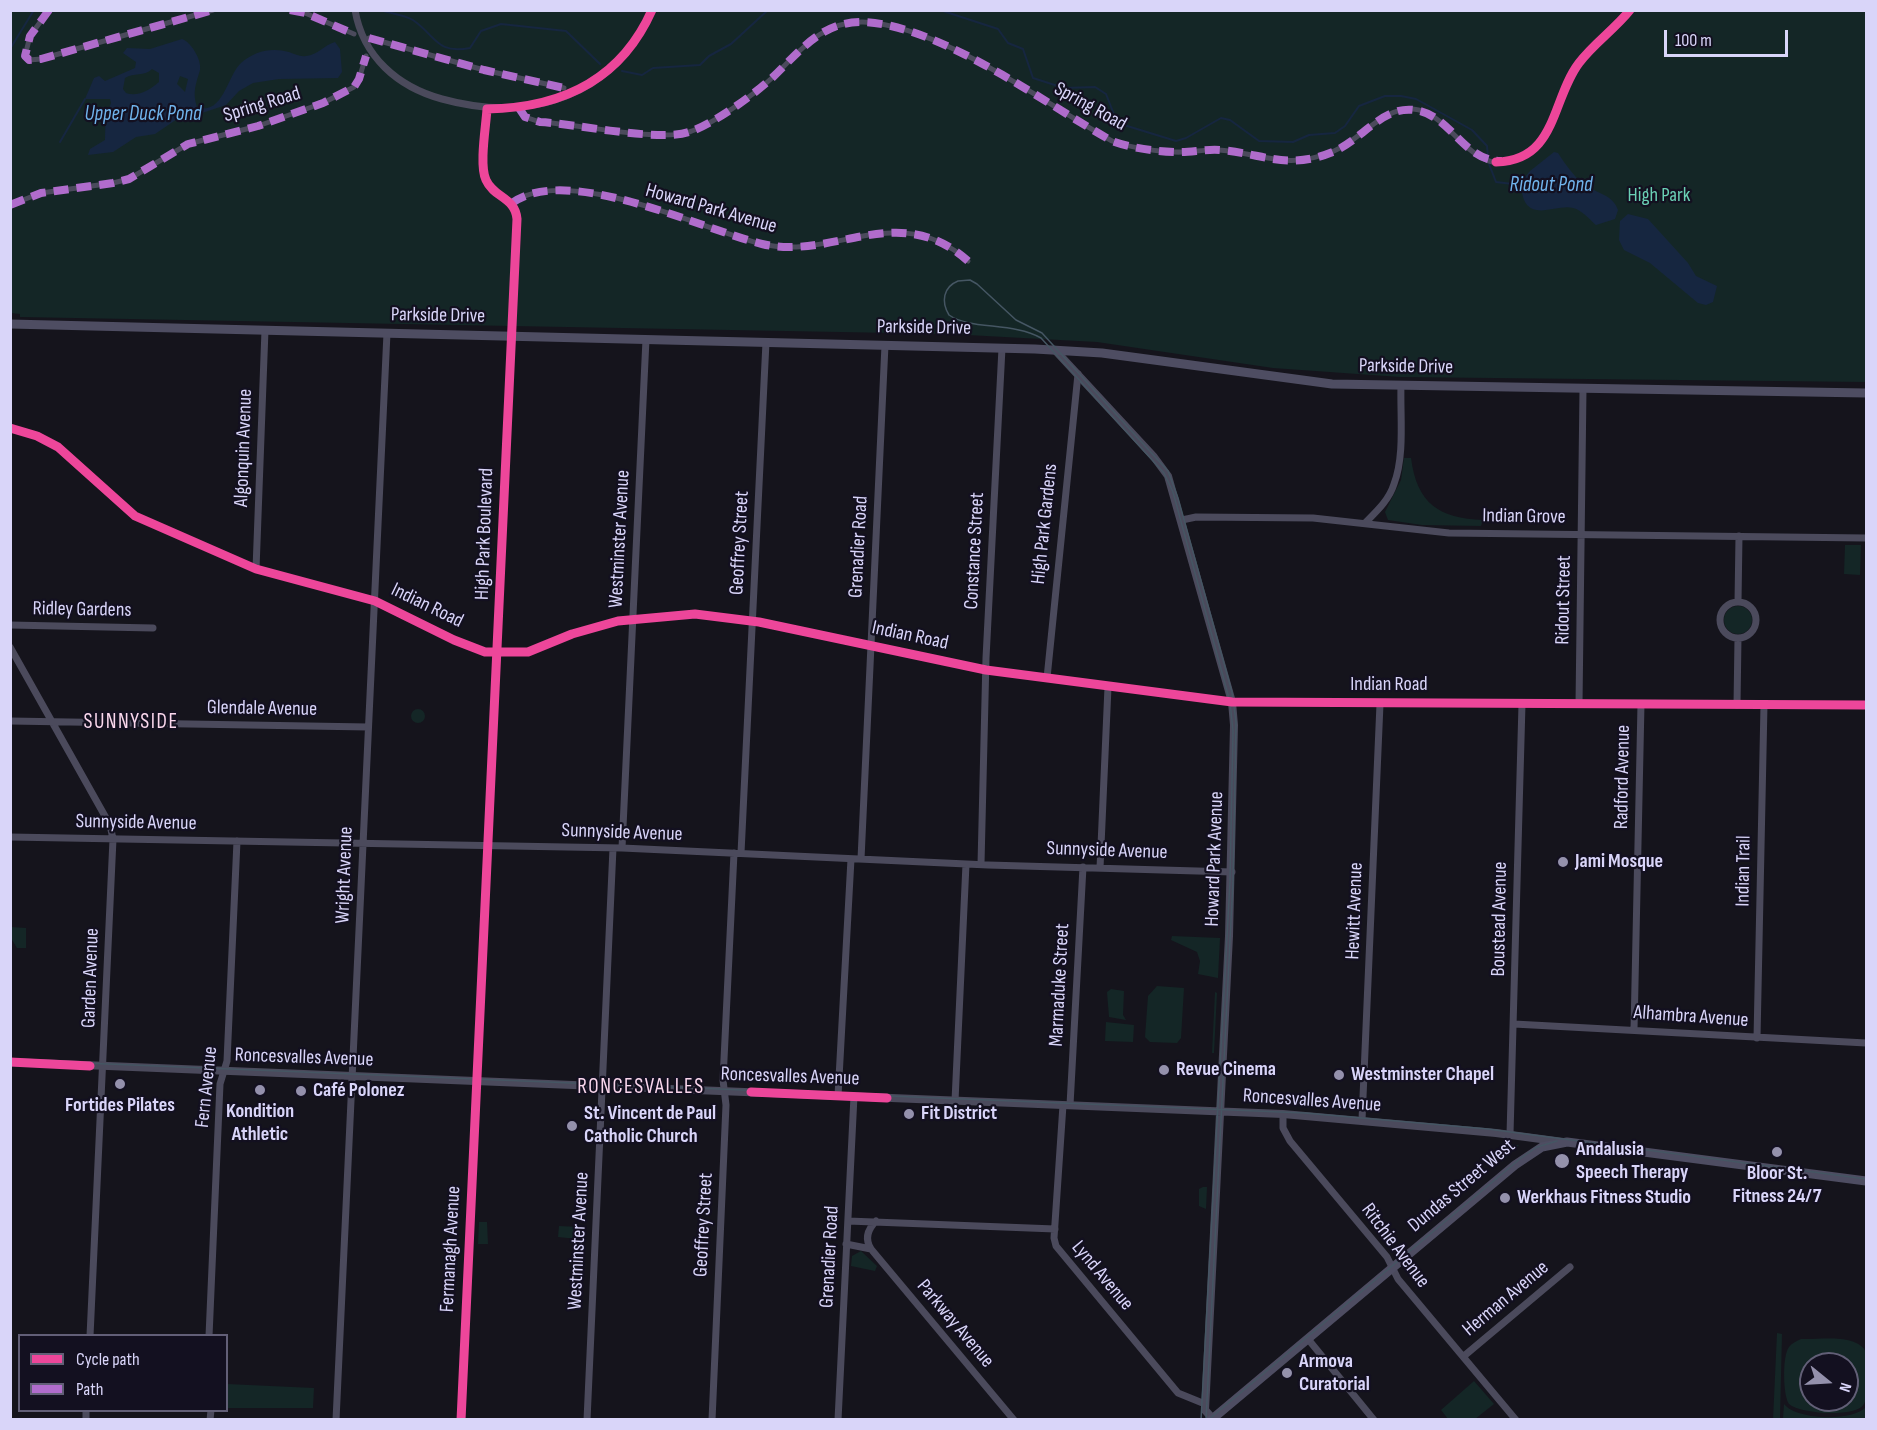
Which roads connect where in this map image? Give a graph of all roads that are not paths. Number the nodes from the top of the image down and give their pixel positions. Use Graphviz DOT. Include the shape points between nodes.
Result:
graph roads {
  1 [pos="49,10"];
  2 [pos="213,10"];
  3 [pos="290,10"];
  4 [pos="355,10"];
  5 [pos="652,10"];
  6 [pos="1630,10"];
  7 [pos="354,34"];
  8 [pos="369,38"];
  9 [pos="369,53"];
  10 [pos="564,88"];
  11 [pos="519,108"];
  12 [pos="487,109"];
  13 [pos="512,203"];
  14 [pos="10,205"];
  15 [pos="968,261"];
  16 [pos="10,324"];
  17 [pos="265,330"];
  18 [pos="387,333"];
  19 [pos="512,336"];
  20 [pos="646,339"];
  21 [pos="766,342"];
  22 [pos="885,345"];
  23 [pos="1002,348"];
  24 [pos="1055,350"];
  25 [pos="1078,374"];
  26 [pos="1401,385"];
  27 [pos="1583,389"];
  28 [pos="1866,393"];
  29 [pos="10,428"];
  30 [pos="1182,520"];
  31 [pos="1366,522"];
  32 [pos="1581,534"];
  33 [pos="1739,536"];
  34 [pos="1866,538"];
  35 [pos="256,568"];
  36 [pos="375,601"];
  37 [pos="1738,602"];
  38 [pos="633,618"];
  39 [pos="752,621"];
  40 [pos="10,625"];
  41 [pos="153,628"];
  42 [pos="1738,638"];
  43 [pos="871,646"];
  44 [pos="10,647"];
  45 [pos="498,652"];
  46 [pos="986,670"];
  47 [pos="1047,678"];
  48 [pos="1108,687"];
  49 [pos="1232,702"];
  50 [pos="1380,704"];
  51 [pos="1521,704"];
  52 [pos="1579,704"];
  53 [pos="1641,704"];
  54 [pos="1737,705"];
  55 [pos="1764,705"];
  56 [pos="1866,705"];
  57 [pos="10,721"];
  58 [pos="53,722"];
  59 [pos="368,727"];
  60 [pos="10,837"];
  61 [pos="112,839"];
  62 [pos="237,841"];
  63 [pos="363,843"];
  64 [pos="488,846"];
  65 [pos="613,848"];
  66 [pos="622,848"];
  67 [pos="737,853"];
  68 [pos="850,859"];
  69 [pos="861,859"];
  70 [pos="966,864"];
  71 [pos="981,864"];
  72 [pos="1083,867"];
  73 [pos="1100,868"];
  74 [pos="1232,872"];
  75 [pos="1514,1024"];
  76 [pos="1634,1030"];
  77 [pos="1757,1038"];
  78 [pos="1866,1043"];
  79 [pos="10,1062"];
  80 [pos="103,1066"];
  81 [pos="224,1071"];
  82 [pos="352,1076"];
  83 [pos="478,1081"];
  84 [pos="601,1086"];
  85 [pos="723,1091"];
  86 [pos="838,1096"];
  87 [pos="854,1096"];
  88 [pos="955,1101"];
  89 [pos="1067,1105"];
  90 [pos="1220,1112"];
  91 [pos="1283,1114"];
  92 [pos="1362,1120"];
  93 [pos="1510,1134"];
  94 [pos="1567,1142"];
  95 [pos="1866,1181"];
  96 [pos="848,1221"];
  97 [pos="876,1221"];
  98 [pos="1055,1229"];
  99 [pos="846,1244"];
  100 [pos="871,1249"];
  101 [pos="1570,1267"];
  102 [pos="1392,1268"];
  103 [pos="90,1334"];
  104 [pos="209,1334"];
  105 [pos="1308,1339"];
  106 [pos="1464,1356"];
  107 [pos="1205,1404"];
  108 [pos="336,1419"];
  109 [pos="461,1419"];
  110 [pos="586,1419"];
  111 [pos="712,1419"];
  112 [pos="838,1419"];
  113 [pos="1014,1419"];
  114 [pos="1212,1419"];
  115 [pos="1374,1419"];
  116 [pos="1516,1419"];
  1 -- 2 [label="street" via="26,43 25,56 29,60"];
  3 -- 7 [label="street"];
  4 -- 9 [label="street"];
  5 -- 11 [label="street" via="629,48 600,77 560,98"];
  6 -- 11 [label="street, Spring Road" via="1577,65 1538,145 1518,159 1496,162 1480,158 1441,123 1412,109 1387,115 1335,151 1295,162 1219,150 1175,152 1126,146 927,37 861,22 839,25 818,35 758,90 692,132 663,135 540,122 525,117"];
  8 -- 10 [label="street"];
  9 -- 12 [label="street" via="388,73 411,88"];
  9 -- 14 [label="street, Spring Road" via="354,87 323,103 258,126 188,144 129,178 41,193"];
  11 -- 12 [label="street"];
  12 -- 13 [label="street" via="484,176 490,187"];
  13 -- 15 [label="street, Howard Park Avenue" via="546,191 586,192 764,244 799,246 868,233 892,233 941,243"];
  13 -- 19 [label="street, High Park Boulevard" via="517,219"];
  16 -- 17 [label="main road, Parkside Drive"];
  17 -- 18 [label="main road, Parkside Drive"];
  17 -- 35 [label="street, Algonquin Avenue"];
  18 -- 19 [label="main road, Parkside Drive"];
  18 -- 36 [label="street, Wright Avenue"];
  19 -- 20 [label="main road, Parkside Drive"];
  19 -- 45 [label="street, High Park Boulevard"];
  20 -- 21 [label="main road, Parkside Drive"];
  20 -- 38 [label="street, Westminster Avenue"];
  21 -- 22 [label="main road, Parkside Drive"];
  21 -- 39 [label="street, Geoffrey Street"];
  22 -- 23 [label="main road, Parkside Drive"];
  22 -- 43 [label="street, Grenadier Road"];
  23 -- 24 [label="main road, Parkside Drive"];
  23 -- 46 [label="street, Constance Street"];
  24 -- 25 [label="street, Howard Park Avenue"];
  24 -- 26 [label="main road, Parkside Drive" via="1332,384"];
  25 -- 30 [label="street, Howard Park Avenue" via="1162,466"];
  25 -- 47 [label="street, High Park Gardens"];
  26 -- 27 [label="main road, Parkside Drive"];
  26 -- 31 [label="street" via="1395,483 1382,506"];
  27 -- 28 [label="main road, Parkside Drive"];
  27 -- 32 [label="street, Ridout Street"];
  29 -- 35 [label="street, Indian Road" via="58,447 135,516"];
  30 -- 31 [label="street, Indian Grove" via="1301,518"];
  30 -- 49 [label="street, Howard Park Avenue"];
  31 -- 32 [label="street, Indian Grove" via="1433,532"];
  32 -- 33 [label="street, Indian Grove"];
  32 -- 52 [label="street, Ridout Street"];
  33 -- 34 [label="street, Indian Grove"];
  33 -- 37 [label="street"];
  35 -- 36 [label="street, Indian Road"];
  36 -- 45 [label="street, Indian Road" via="475,649"];
  36 -- 59 [label="street, Wright Avenue"];
  37 -- 42 [label="street" via="1752,609 1756,620 1753,630"];
  37 -- 42 [label="street" via="1727,605 1720,620 1724,631"];
  38 -- 39 [label="street, Indian Road" via="695,614"];
  38 -- 45 [label="street, Indian Road" via="586,629 528,652"];
  38 -- 66 [label="street, Westminster Avenue"];
  39 -- 43 [label="street, Indian Road"];
  39 -- 67 [label="street, Geoffrey Street"];
  40 -- 41 [label="street, Ridley Gardens"];
  42 -- 54 [label="street"];
  43 -- 46 [label="street, Indian Road"];
  43 -- 69 [label="street, Grenadier Road"];
  44 -- 58 [label="street, Garden Avenue"];
  45 -- 64 [label="street, High Park Boulevard"];
  46 -- 47 [label="street, Indian Road"];
  46 -- 71 [label="street, Constance Street"];
  47 -- 48 [label="street, Indian Road"];
  48 -- 49 [label="street, Indian Road"];
  48 -- 73 [label="street"];
  49 -- 50 [label="street, Indian Road"];
  49 -- 74 [label="street, Howard Park Avenue"];
  50 -- 51 [label="street, Indian Road"];
  50 -- 92 [label="street, Hewitt Avenue"];
  51 -- 52 [label="street, Indian Road"];
  51 -- 75 [label="street, Boustead Avenue"];
  52 -- 53 [label="street, Indian Road"];
  53 -- 54 [label="street, Indian Road"];
  53 -- 76 [label="street, Radford Avenue"];
  54 -- 55 [label="street, Indian Road"];
  55 -- 56 [label="street, Indian Road"];
  55 -- 77 [label="street, Indian Trail"];
  57 -- 58 [label="street, Glendale Avenue"];
  58 -- 59 [label="street, Glendale Avenue"];
  58 -- 61 [label="street, Garden Avenue" via="110,825"];
  59 -- 63 [label="street, Wright Avenue"];
  60 -- 61 [label="street, Sunnyside Avenue"];
  61 -- 62 [label="street, Sunnyside Avenue"];
  61 -- 80 [label="street, Garden Avenue"];
  62 -- 63 [label="street, Sunnyside Avenue"];
  62 -- 81 [label="street, Fern Avenue"];
  63 -- 64 [label="street, Sunnyside Avenue"];
  63 -- 82 [label="street, Wright Avenue"];
  64 -- 65 [label="street, Sunnyside Avenue"];
  64 -- 83 [label="street, High Park Boulevard"];
  65 -- 66 [label="street, Sunnyside Avenue"];
  65 -- 84 [label="street, Westminster Avenue"];
  66 -- 67 [label="street, Sunnyside Avenue"];
  67 -- 68 [label="street, Sunnyside Avenue"];
  67 -- 85 [label="street, Geoffrey Street"];
  68 -- 69 [label="street, Sunnyside Avenue"];
  68 -- 86 [label="street"];
  69 -- 70 [label="street, Sunnyside Avenue"];
  70 -- 71 [label="street, Sunnyside Avenue"];
  70 -- 88 [label="street"];
  71 -- 72 [label="street, Sunnyside Avenue"];
  72 -- 73 [label="street, Sunnyside Avenue"];
  72 -- 89 [label="street, Marmaduke Street" via="1074,1046"];
  73 -- 74 [label="street, Sunnyside Avenue"];
  74 -- 90 [label="street, Howard Park Avenue"];
  75 -- 76 [label="street, Alhambra Avenue"];
  75 -- 93 [label="street, Boustead Avenue"];
  76 -- 77 [label="street, Alhambra Avenue"];
  77 -- 78 [label="street, Alhambra Avenue"];
  79 -- 80 [label="street, Roncesvalles Avenue"];
  80 -- 81 [label="street, Roncesvalles Avenue"];
  80 -- 103 [label="street, Garden Avenue"];
  81 -- 82 [label="street, Roncesvalles Avenue"];
  81 -- 104 [label="street, Fern Avenue" via="220,1084"];
  82 -- 83 [label="street, Roncesvalles Avenue"];
  82 -- 108 [label="street, Wright Avenue"];
  83 -- 84 [label="street, Roncesvalles Avenue"];
  83 -- 109 [label="street, Fermanagh Avenue"];
  84 -- 85 [label="street, Roncesvalles Avenue"];
  84 -- 110 [label="street, Westminster Avenue"];
  85 -- 86 [label="street, Roncesvalles Avenue"];
  85 -- 111 [label="street, Geoffrey Street" via="726,1105"];
  86 -- 87 [label="street, Roncesvalles Avenue"];
  87 -- 88 [label="street, Roncesvalles Avenue"];
  87 -- 96 [label="street, Grenadier Road"];
  88 -- 89 [label="street, Roncesvalles Avenue"];
  89 -- 90 [label="street, Roncesvalles Avenue"];
  89 -- 98 [label="street, Marmaduke Street"];
  90 -- 91 [label="street, Roncesvalles Avenue"];
  90 -- 107 [label="street, Howard Park Avenue"];
  91 -- 92 [label="street, Roncesvalles Avenue"];
  91 -- 102 [label="street, Ritchie Avenue" via="1284,1134 1387,1257"];
  92 -- 93 [label="street, Roncesvalles Avenue"];
  93 -- 94 [label="street, Roncesvalles Avenue"];
  94 -- 95 [label="main road, Dundas Street West"];
  94 -- 102 [label="main road, Dundas Street West" via="1527,1155"];
  96 -- 97 [label="street, Lynd Avenue"];
  96 -- 99 [label="street, Grenadier Road"];
  97 -- 98 [label="street, Lynd Avenue"];
  97 -- 100 [label="street" via="867,1239"];
  98 -- 107 [label="street, Lynd Avenue" via="1056,1246 1178,1393"];
  99 -- 100 [label="street"];
  99 -- 112 [label="street, Grenadier Road"];
  100 -- 113 [label="street, Parkway Avenue"];
  101 -- 106 [label="street, Herman Avenue"];
  102 -- 105 [label="main road, Dundas Street West"];
  102 -- 106 [label="street, Ritchie Avenue"];
  105 -- 114 [label="main road, Dundas Street West"];
  105 -- 115 [label="street"];
  106 -- 116 [label="street, Ritchie Avenue"];
  107 -- 114 [label="street, Howard Park Avenue"];
}
